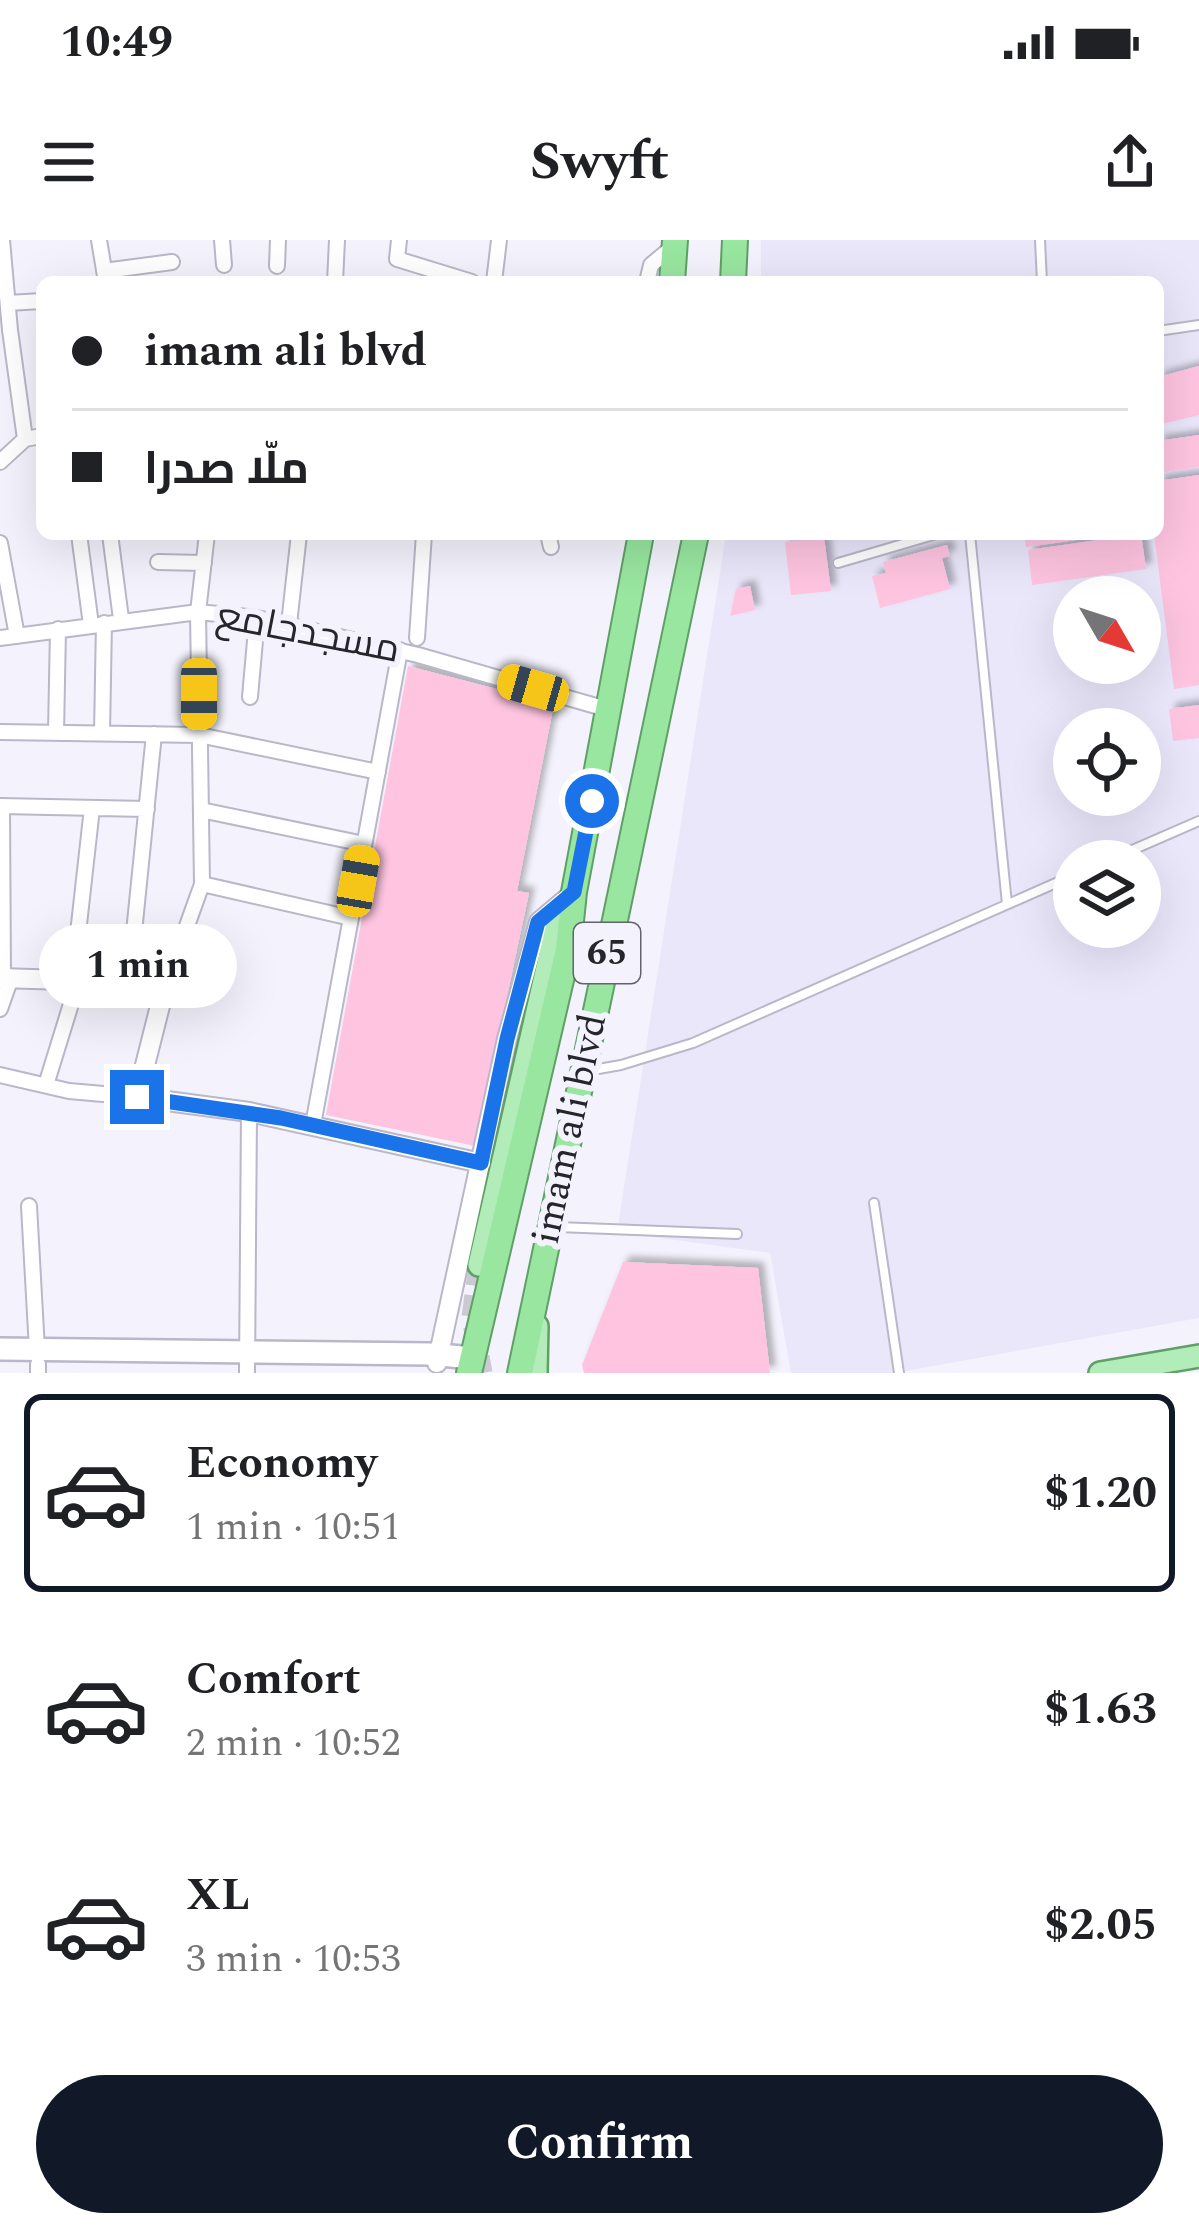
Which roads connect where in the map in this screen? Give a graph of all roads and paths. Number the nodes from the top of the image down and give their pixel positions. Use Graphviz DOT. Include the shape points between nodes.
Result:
graph roads {
  1 [pos="2,240"];
  2 [pos="99,240"];
  3 [pos="222,240"];
  4 [pos="278,240"];
  5 [pos="337,240"];
  6 [pos="399,240"];
  7 [pos="499,240"];
  8 [pos="735,240"];
  9 [pos="1040,240"];
  10 [pos="675,242"];
  11 [pos="172,262"];
  12 [pos="224,266"];
  13 [pos="277,266"];
  14 [pos="105,276"];
  15 [pos="109,276"];
  16 [pos="335,276"];
  17 [pos="452,276"];
  18 [pos="495,276"];
  19 [pos="648,276"];
  20 [pos="672,276"];
  21 [pos="733,276"];
  22 [pos="1042,276"];
  23 [pos="36,302"];
  24 [pos="8,304"];
  25 [pos="1199,325"];
  26 [pos="5,330"];
  27 [pos="1164,330"];
  28 [pos="36,437"];
  29 [pos="25,439"];
  30 [pos="0,462"];
  31 [pos="81,540"];
  32 [pos="111,540"];
  33 [pos="206,540"];
  34 [pos="297,540"];
  35 [pos="424,540"];
  36 [pos="640,540"];
  37 [pos="696,540"];
  38 [pos="917,540"];
  39 [pos="971,540"];
  40 [pos="0,543"];
  41 [pos="158,562"];
  42 [pos="204,563"];
  43 [pos="838,563"];
  44 [pos="199,612"];
  45 [pos="257,618"];
  46 [pos="121,619"];
  47 [pos="98,624"];
  48 [pos="290,624"];
  49 [pos="58,629"];
  50 [pos="17,636"];
  51 [pos="0,638"];
  52 [pos="417,638"];
  53 [pos="400,650"];
  54 [pos="250,698"];
  55 [pos="610,710"];
  56 [pos="0,732"];
  57 [pos="56,733"];
  58 [pos="102,733"];
  59 [pos="154,734"];
  60 [pos="200,735"];
  61 [pos="377,772"];
  62 [pos="1,806"];
  63 [pos="92,808"];
  64 [pos="147,809"];
  65 [pos="201,810"];
  66 [pos="1199,821"];
  67 [pos="1155,840"];
  68 [pos="364,844"];
  69 [pos="202,884"];
  70 [pos="1053,884"];
  71 [pos="574,892"];
  72 [pos="1007,904"];
  73 [pos="351,918"];
  74 [pos="5,978"];
  75 [pos="76,978"];
  76 [pos="129,982"];
  77 [pos="164,990"];
  78 [pos="0,1009"];
  79 [pos="582,1072"];
  80 [pos="0,1075"];
  81 [pos="46,1085"];
  82 [pos="137,1097"];
  83 [pos="249,1112"];
  84 [pos="313,1125"];
  85 [pos="481,1163"];
  86 [pos="874,1203"];
  87 [pos="29,1206"];
  88 [pos="550,1226"];
  89 [pos="737,1234"];
  90 [pos="479,1264"];
  91 [pos="540,1273"];
  92 [pos="0,1349"];
  93 [pos="1199,1356"];
  94 [pos="438,1359"];
  95 [pos="38,1362"];
  96 [pos="247,1362"];
  97 [pos="0,1364"];
  98 [pos="470,1366"];
  99 [pos="520,1373"];
  100 [pos="536,1373"];
  101 [pos="898,1373"];
  102 [pos="1100,1373"];
  1 -- 24 [label="street"];
  2 -- 14 [label="street"];
  3 -- 12 [label="street"];
  4 -- 13 [label="street"];
  5 -- 16 [label="street"];
  6 -- 17 [label="street" via="397,259"];
  7 -- 18 [label="street"];
  8 -- 21 [label="highway"];
  9 -- 22 [label="lane"];
  10 -- 19 [label="street"];
  10 -- 20 [label="highway"];
  11 -- 15 [label="street"];
  23 -- 24 [label="street"];
  24 -- 26 [label="street"];
  25 -- 27 [label="lane"];
  26 -- 29 [label="street"];
  28 -- 29 [label="street"];
  29 -- 30 [label="street"];
  31 -- 47 [label="street"];
  32 -- 46 [label="street"];
  33 -- 42 [label="street"];
  34 -- 48 [label="street"];
  35 -- 52 [label="street"];
  36 -- 55 [label="highway, imam ali blvd / 65"];
  37 -- 79 [label="highway, imam ali blvd / 65"];
  38 -- 43 [label="lane"];
  39 -- 72 [label="lane"];
  40 -- 50 [label="street"];
  41 -- 42 [label="street"];
  42 -- 44 [label="street"];
  44 -- 45 [label="street, مسجدجامع"];
  44 -- 46 [label="street, مسجدجامع"];
  44 -- 60 [label="street"];
  45 -- 48 [label="street, مسجدجامع"];
  45 -- 54 [label="street"];
  46 -- 47 [label="street, مسجدجامع"];
  47 -- 49 [label="street, مسجدجامع"];
  47 -- 58 [label="street"];
  48 -- 53 [label="street, مسجدجامع"];
  49 -- 50 [label="street, مسجدجامع"];
  49 -- 57 [label="street"];
  50 -- 51 [label="street, مسجدجامع"];
  53 -- 55 [label="street, مسجدجامع"];
  53 -- 61 [label="street"];
  55 -- 71 [label="highway, imam ali blvd / 65"];
  56 -- 57 [label="street"];
  57 -- 58 [label="street"];
  58 -- 59 [label="street"];
  59 -- 60 [label="street"];
  59 -- 64 [label="street"];
  60 -- 61 [label="street"];
  60 -- 65 [label="street"];
  61 -- 68 [label="street"];
  62 -- 63 [label="street"];
  62 -- 74 [label="street"];
  63 -- 64 [label="street"];
  63 -- 75 [label="street"];
  64 -- 76 [label="street"];
  65 -- 68 [label="street"];
  65 -- 69 [label="street"];
  66 -- 67 [label="lane"];
  68 -- 73 [label="street"];
  69 -- 73 [label="street"];
  69 -- 77 [label="street"];
  70 -- 72 [label="lane"];
  71 -- 85 [label="street" via="538,922"];
  71 -- 90 [label="main road" via="557,924"];
  71 -- 98 [label="highway, imam ali blvd / 65" via="568,950"];
  72 -- 79 [label="lane" via="692,1042"];
  73 -- 84 [label="street"];
  74 -- 75 [label="street"];
  74 -- 78 [label="street"];
  75 -- 76 [label="street"];
  75 -- 81 [label="street"];
  76 -- 77 [label="street"];
  77 -- 82 [label="street"];
  79 -- 88 [label="highway, imam ali blvd / 65"];
  80 -- 81 [label="street"];
  81 -- 82 [label="street"];
  82 -- 83 [label="street"];
  83 -- 84 [label="street"];
  83 -- 96 [label="street"];
  84 -- 85 [label="street"];
  85 -- 94 [label="street"];
  86 -- 101 [label="lane"];
  87 -- 95 [label="street"];
  88 -- 89 [label="lane"];
  88 -- 91 [label="highway, imam ali blvd / 65"];
  91 -- 99 [label="highway, imam ali blvd / 65"];
  91 -- 100 [label="main road"];
  92 -- 95 [label="main road"];
  93 -- 102 [label="main road"];
  94 -- 96 [label="main road"];
  94 -- 98 [label="main road"];
  95 -- 96 [label="main road"];
  95 -- 97 [label="main road"];
}
